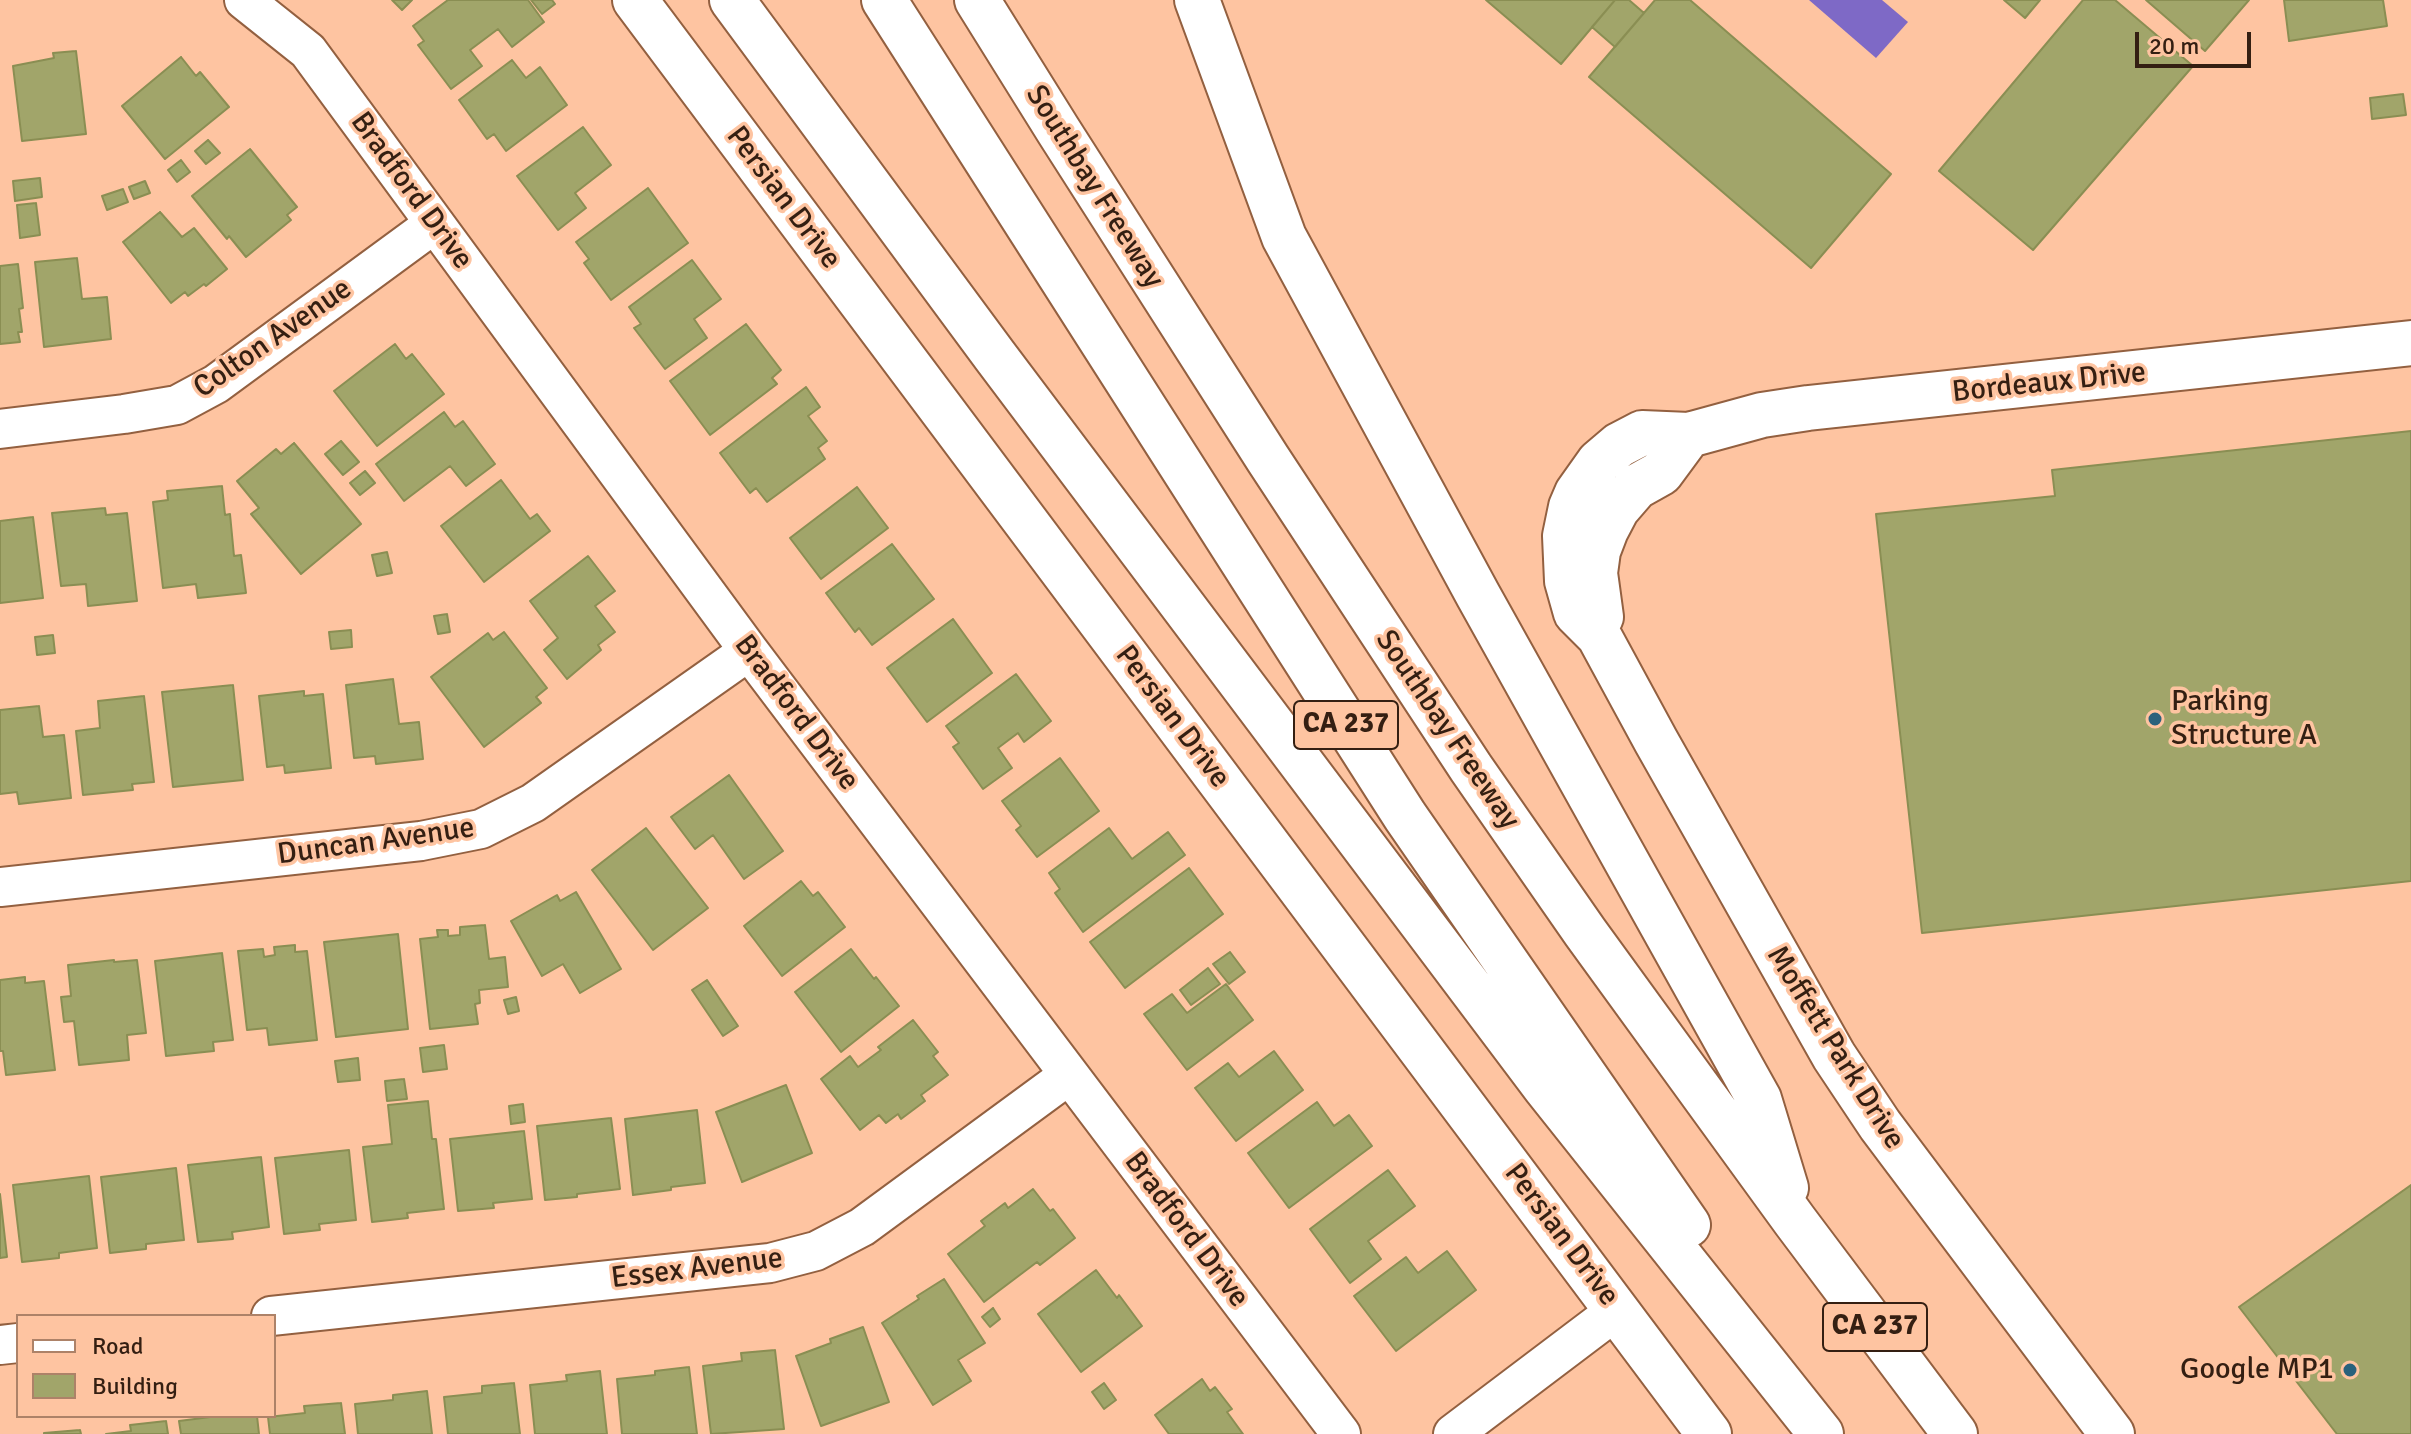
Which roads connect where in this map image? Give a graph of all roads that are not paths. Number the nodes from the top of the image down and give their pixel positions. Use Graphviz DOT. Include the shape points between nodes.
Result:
graph roads {
  1 [pos="244,0"];
  2 [pos="635,0"];
  3 [pos="732,0"];
  4 [pos="884,0"];
  5 [pos="977,0"];
  6 [pos="1197,0"];
  7 [pos="434,224"];
  8 [pos="2411,343"];
  9 [pos="0,429"];
  10 [pos="1689,435"];
  11 [pos="749,651"];
  12 [pos="0,887"];
  13 [pos="1069,1075"];
  14 [pos="1795,1221"];
  15 [pos="1617,1310"];
  16 [pos="276,1315"];
  17 [pos="1341,1434"];
  18 [pos="1453,1434"];
  19 [pos="1709,1434"];
  20 [pos="1821,1434"];
  21 [pos="1832,1434"];
  22 [pos="1955,1434"];
  23 [pos="2112,1434"];
  1 -- 7 [label="street, Bradford Drive" via="308,51"];
  2 -- 15 [label="main road, Persian Drive"];
  3 -- 20 [label="main road" via="1545,1087"];
  4 -- 21 [label="main road, CA 237" via="1405,816"];
  5 -- 14 [label="main road, Southbay Freeway / CA 237" via="1471,768"];
  6 -- 14 [label="main road" via="1284,237 1759,1099"];
  7 -- 9 [label="street, Colton Avenue" via="216,384 177,405"];
  7 -- 11 [label="street, Bradford Drive"];
  8 -- 10 [label="main road, Bordeaux Drive" via="1808,408"];
  10 -- 23 [label="main road, Moffett Park Drive" via="1661,473 1636,487 1606,530 1595,573 1602,612 1599,636 1834,1056"];
  11 -- 12 [label="street, Duncan Avenue" via="533,803 481,829 421,841"];
  11 -- 13 [label="street, Bradford Drive"];
  13 -- 16 [label="street, Essex Avenue" via="862,1227 816,1251 770,1263"];
  13 -- 17 [label="street, Bradford Drive"];
  14 -- 22 [label="main road, Southbay Freeway / CA 237"];
  15 -- 18 [label="street"];
  15 -- 19 [label="main road, Persian Drive"];
}
